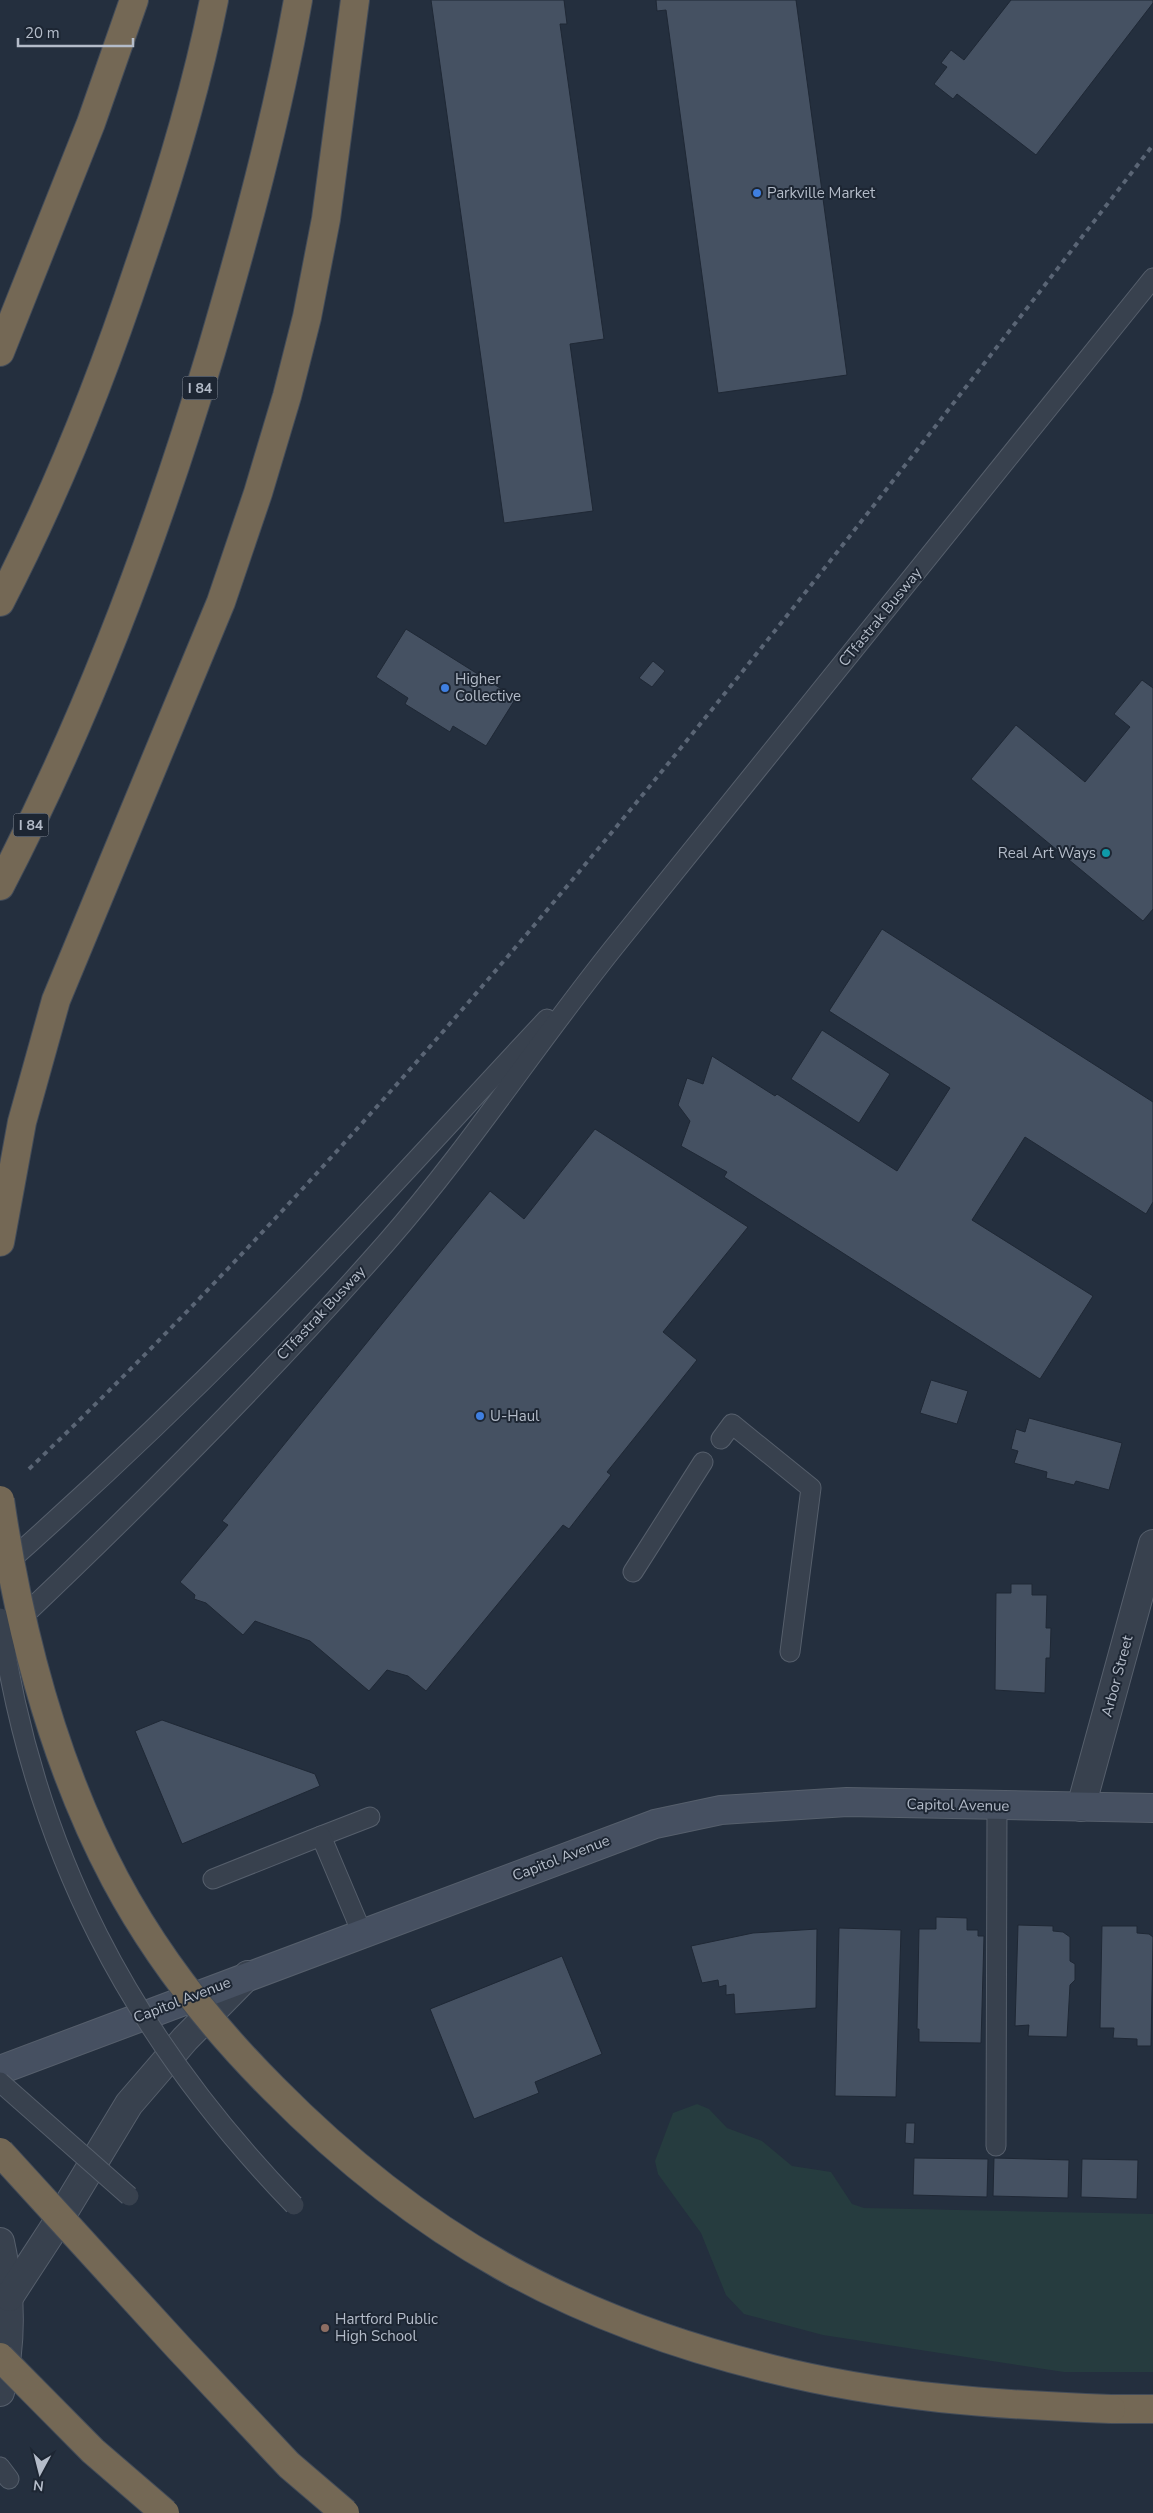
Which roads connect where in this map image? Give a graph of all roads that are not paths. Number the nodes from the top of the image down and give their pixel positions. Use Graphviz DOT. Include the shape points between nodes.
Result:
graph roads {
  1 [pos="134,0"];
  2 [pos="214,0"];
  3 [pos="298,0"];
  4 [pos="355,0"];
  5 [pos="1153,278"];
  6 [pos="0,352"];
  7 [pos="0,602"];
  8 [pos="0,886"];
  9 [pos="607,956"];
  10 [pos="0,1242"];
  11 [pos="721,1439"];
  12 [pos="703,1462"];
  13 [pos="0,1500"];
  14 [pos="1153,1544"];
  15 [pos="0,1570"];
  16 [pos="633,1572"];
  17 [pos="0,1618"];
  18 [pos="0,1638"];
  19 [pos="790,1652"];
  20 [pos="997,1806"];
  21 [pos="1081,1807"];
  22 [pos="1153,1808"];
  23 [pos="370,1816"];
  24 [pos="321,1836"];
  25 [pos="213,1879"];
  26 [pos="362,1933"];
  27 [pos="248,1975"];
  28 [pos="0,2070"];
  29 [pos="0,2082"];
  30 [pos="996,2146"];
  31 [pos="0,2152"];
  32 [pos="129,2196"];
  33 [pos="294,2205"];
  34 [pos="0,2242"];
  35 [pos="9,2297"];
  36 [pos="0,2356"];
  37 [pos="0,2392"];
  38 [pos="1153,2409"];
  39 [pos="165,2513"];
  40 [pos="345,2513"];
  1 -- 6 [label="highway" via="88,132"];
  2 -- 7 [label="highway" via="177,146 127,302 65,463"];
  3 -- 8 [label="highway, I 84" via="261,173 198,396 155,525 122,615 60,763"];
  4 -- 10 [label="highway" via="326,219 282,412 221,602 56,1000 22,1122"];
  5 -- 9 [label="lane, CTfastrak Busway"];
  9 -- 15 [label="lane, CTfastrak Busway" via="309,1273 86,1493"];
  9 -- 18 [label="lane, CTfastrak Busway" via="462,1150 387,1241 246,1395"];
  11 -- 19 [label="lane" via="732,1424 811,1488"];
  12 -- 16 [label="lane"];
  13 -- 38 [label="highway, bridge" via="16,1594 41,1691 76,1792 114,1877 153,1944 198,2006 267,2083 359,2170 438,2228 506,2270 592,2310 682,2344 774,2370 880,2390 975,2402"];
  14 -- 21 [label="street, Arbor Street"];
  17 -- 33 [label="lane, bridge" via="14,1700 35,1781 61,1857 93,1928 130,1996 177,2068 230,2136"];
  20 -- 21 [label="main road, Capitol Avenue"];
  20 -- 26 [label="main road, Capitol Avenue" via="847,1802 721,1810 646,1827"];
  20 -- 30 [label="lane"];
  21 -- 22 [label="main road, Capitol Avenue"];
  23 -- 24 [label="lane"];
  24 -- 25 [label="lane"];
  24 -- 26 [label="lane"];
  26 -- 27 [label="main road, Capitol Avenue"];
  27 -- 28 [label="main road, Capitol Avenue"];
  27 -- 35 [label="street" via="185,2039 129,2104"];
  29 -- 32 [label="lane, bridge"];
  31 -- 40 [label="highway, bridge" via="289,2465"];
  34 -- 35 [label="street"];
  35 -- 37 [label="street" via="10,2325"];
  36 -- 39 [label="highway, bridge" via="87,2445"];
}
